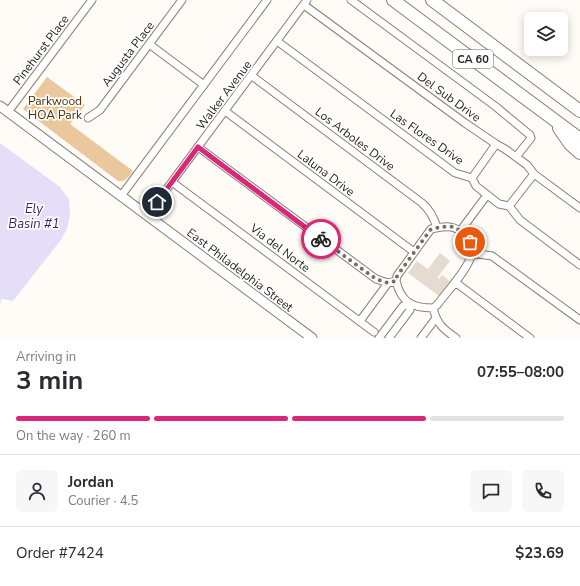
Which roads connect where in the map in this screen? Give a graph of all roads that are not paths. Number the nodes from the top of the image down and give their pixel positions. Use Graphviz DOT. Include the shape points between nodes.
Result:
graph roads {
  1 [pos="92,0"];
  2 [pos="182,0"];
  3 [pos="267,0"];
  4 [pos="351,0"];
  5 [pos="393,0"];
  6 [pos="432,0"];
  7 [pos="306,2"];
  8 [pos="479,35"];
  9 [pos="277,40"];
  10 [pos="149,44"];
  11 [pos="252,76"];
  12 [pos="204,85"];
  13 [pos="580,101"];
  14 [pos="0,106"];
  15 [pos="225,111"];
  16 [pos="580,111"];
  17 [pos="8,112"];
  18 [pos="88,118"];
  19 [pos="553,119"];
  20 [pos="580,139"];
  21 [pos="496,144"];
  22 [pos="198,147"];
  23 [pos="580,152"];
  24 [pos="516,157"];
  25 [pos="534,174"];
  26 [pos="472,178"];
  27 [pos="172,182"];
  28 [pos="487,195"];
  29 [pos="121,196"];
  30 [pos="157,202"];
  31 [pos="509,206"];
  32 [pos="580,208"];
  33 [pos="437,228"];
  34 [pos="461,230"];
  35 [pos="414,252"];
  36 [pos="472,253"];
  37 [pos="580,264"];
  38 [pos="396,281"];
  39 [pos="455,282"];
  40 [pos="388,283"];
  41 [pos="409,304"];
  42 [pos="433,308"];
  43 [pos="436,318"];
  44 [pos="580,320"];
  45 [pos="360,321"];
  46 [pos="376,335"];
  47 [pos="312,338"];
  48 [pos="389,338"];
  49 [pos="421,338"];
  50 [pos="456,338"];
  51 [pos="530,338"];
  1 -- 17 [label="street, Pinehurst Place"];
  2 -- 10 [label="street, Augusta Place"];
  3 -- 12 [label="street, Walker Avenue"];
  4 -- 24 [label="street" via="495,106 530,135 531,138"];
  5 -- 19 [label="highway, CA 60"];
  6 -- 8 [label="highway, CA 60"];
  7 -- 9 [label="street, Walker Avenue"];
  7 -- 21 [label="street, Del Sub Drive"];
  8 -- 13 [label="highway"];
  8 -- 16 [label="highway, CA 60"];
  9 -- 11 [label="street, Walker Avenue"];
  9 -- 26 [label="street, Las Flores Drive" via="455,173"];
  10 -- 12 [label="street"];
  10 -- 18 [label="street, Augusta Place" via="100,110"];
  11 -- 15 [label="street, Walker Avenue"];
  11 -- 33 [label="street, Los Arboles Drive" via="422,203 432,214"];
  12 -- 29 [label="street, Walker Avenue"];
  14 -- 17 [label="street, East Philadelphia Street"];
  15 -- 22 [label="street, Walker Avenue"];
  15 -- 35 [label="street, Laluna Drive"];
  17 -- 29 [label="street, East Philadelphia Street"];
  19 -- 20 [label="highway, CA 60"];
  19 -- 23 [label="highway" via="570,144"];
  21 -- 24 [label="street, Del Sub Drive"];
  21 -- 26 [label="street"];
  22 -- 27 [label="street, Walker Avenue"];
  22 -- 40 [label="street" via="376,279"];
  24 -- 25 [label="street, Del Sub Drive"];
  25 -- 31 [label="street"];
  25 -- 32 [label="street, Del Sub Drive"];
  26 -- 28 [label="street, Las Flores Drive" via="476,186"];
  27 -- 30 [label="street, Walker Avenue"];
  27 -- 45 [label="street, Via del Norte"];
  28 -- 31 [label="street, Las Flores Drive" via="500,204"];
  28 -- 34 [label="street"];
  29 -- 47 [label="street, East Philadelphia Street"];
  31 -- 37 [label="street, Las Flores Drive" via="520,220"];
  33 -- 34 [label="street" via="448,225"];
  33 -- 35 [label="street" via="431,229"];
  34 -- 36 [label="street" via="470,242"];
  35 -- 38 [label="street"];
  36 -- 39 [label="street"];
  36 -- 44 [label="street" via="492,256"];
  38 -- 40 [label="street"];
  38 -- 41 [label="street" via="398,292"];
  39 -- 42 [label="street"];
  39 -- 51 [label="street"];
  40 -- 45 [label="street"];
  41 -- 42 [label="street"];
  41 -- 46 [label="street" via="403,306"];
  41 -- 48 [label="street" via="410,310"];
  42 -- 43 [label="street"];
  43 -- 49 [label="street"];
  43 -- 50 [label="street" via="443,328"];
  45 -- 46 [label="street, Via del Norte"];
}
